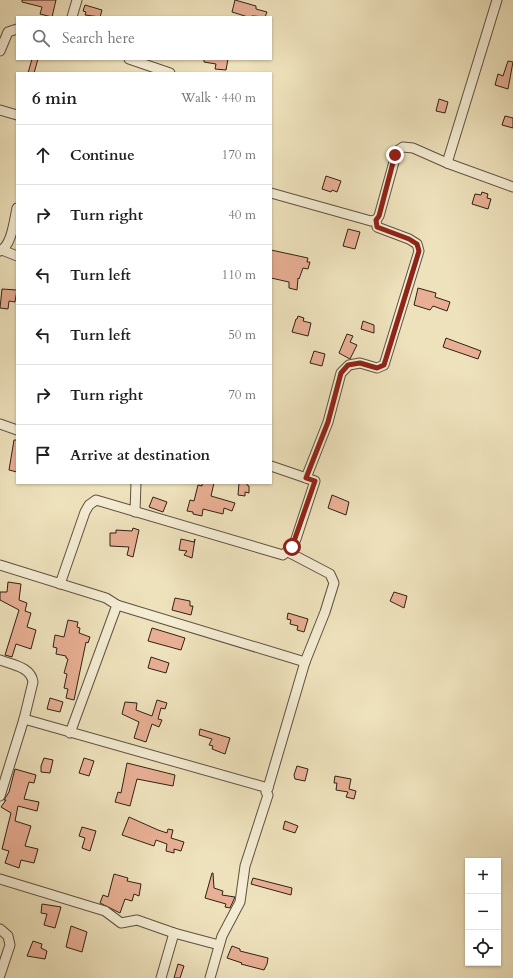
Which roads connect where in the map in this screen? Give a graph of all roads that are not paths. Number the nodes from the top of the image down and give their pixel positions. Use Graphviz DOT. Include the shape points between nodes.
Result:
graph roads {
  1 [pos="77,0"];
  2 [pos="497,0"];
  3 [pos="72,16"];
  4 [pos="16,30"];
  5 [pos="0,51"];
  6 [pos="132,60"];
  7 [pos="167,72"];
  8 [pos="0,110"];
  9 [pos="16,115"];
  10 [pos="447,163"];
  11 [pos="513,187"];
  12 [pos="272,193"];
  13 [pos="16,212"];
  14 [pos="376,220"];
  15 [pos="1,250"];
  16 [pos="16,256"];
  17 [pos="0,424"];
  18 [pos="16,430"];
  19 [pos="272,466"];
  20 [pos="306,478"];
  21 [pos="136,484"];
  22 [pos="135,512"];
  23 [pos="288,552"];
  24 [pos="0,565"];
  25 [pos="60,584"];
  26 [pos="117,605"];
  27 [pos="0,660"];
  28 [pos="305,662"];
  29 [pos="24,719"];
  30 [pos="70,732"];
  31 [pos="268,788"];
  32 [pos="0,796"];
  33 [pos="0,879"];
  34 [pos="0,929"];
  35 [pos="174,933"];
  36 [pos="219,945"];
  37 [pos="0,975"];
  38 [pos="161,978"];
  39 [pos="210,978"];
  1 -- 3 [label="street"];
  2 -- 10 [label="street"];
  4 -- 5 [label="street" via="8,32"];
  6 -- 7 [label="street"];
  8 -- 9 [label="street"];
  10 -- 11 [label="street"];
  10 -- 14 [label="street" via="413,148 400,149 395,155"];
  12 -- 14 [label="street" via="371,221"];
  13 -- 15 [label="street" via="9,240"];
  14 -- 20 [label="street" via="377,227 409,239 417,244 419,251 384,365 377,368 360,363 348,365 341,373 328,422"];
  15 -- 16 [label="street"];
  17 -- 18 [label="street"];
  19 -- 20 [label="street"];
  20 -- 23 [label="street" via="315,481 296,539"];
  21 -- 22 [label="street"];
  22 -- 23 [label="street" via="278,555"];
  22 -- 25 [label="street" via="101,501 92,502 85,512"];
  23 -- 28 [label="street" via="330,574 334,583"];
  24 -- 25 [label="street"];
  25 -- 26 [label="street" via="106,598"];
  26 -- 28 [label="street"];
  26 -- 30 [label="street"];
  27 -- 29 [label="street" via="24,669 32,677"];
  28 -- 31 [label="street"];
  29 -- 30 [label="street"];
  29 -- 32 [label="street"];
  30 -- 31 [label="street"];
  31 -- 36 [label="street" via="245,866 240,902"];
  33 -- 35 [label="street" via="105,911 121,923 137,920"];
  34 -- 37 [label="street" via="8,936 10,945"];
  35 -- 36 [label="street"];
  35 -- 38 [label="street"];
  36 -- 39 [label="street"];
}
